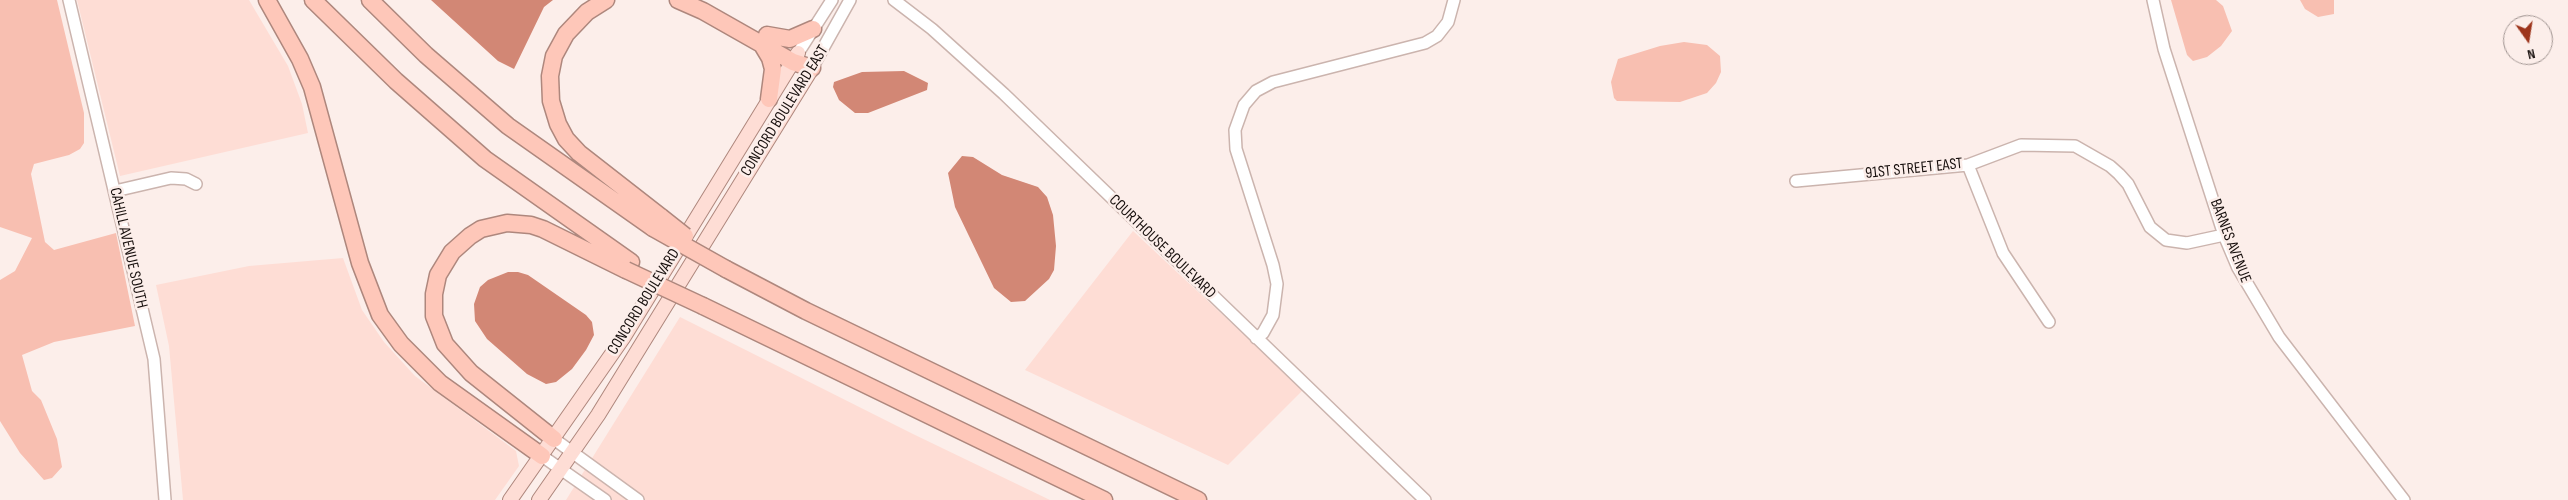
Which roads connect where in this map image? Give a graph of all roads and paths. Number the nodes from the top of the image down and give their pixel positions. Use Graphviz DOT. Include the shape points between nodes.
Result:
graph roads {
  1 [pos="69,0"];
  2 [pos="267,0"];
  3 [pos="313,0"];
  4 [pos="370,0"];
  5 [pos="606,0"];
  6 [pos="678,0"];
  7 [pos="706,0"];
  8 [pos="832,0"];
  9 [pos="850,0"];
  10 [pos="894,0"];
  11 [pos="1454,0"];
  12 [pos="2153,0"];
  13 [pos="812,29"];
  14 [pos="764,38"];
  15 [pos="795,57"];
  16 [pos="812,68"];
  17 [pos="770,99"];
  18 [pos="1968,164"];
  19 [pos="1796,181"];
  20 [pos="196,184"];
  21 [pos="114,191"];
  22 [pos="717,221"];
  23 [pos="657,223"];
  24 [pos="2224,235"];
  25 [pos="629,266"];
  26 [pos="2049,322"];
  27 [pos="1256,338"];
  28 [pos="554,439"];
  29 [pos="573,453"];
  30 [pos="542,456"];
  31 [pos="561,469"];
  32 [pos="165,500"];
  33 [pos="510,500"];
  34 [pos="539,500"];
  35 [pos="605,500"];
  36 [pos="638,500"];
  37 [pos="1104,500"];
  38 [pos="1198,500"];
  39 [pos="1425,500"];
  40 [pos="2404,500"];
  1 -- 21 [label="street, CAHILL AVENUE SOUTH"];
  2 -- 30 [label="highway" via="312,87 360,263 380,315 401,344 440,383"];
  3 -- 25 [label="highway" via="396,81 485,159"];
  4 -- 23 [label="highway" via="426,55 508,126"];
  5 -- 23 [label="highway" via="587,12 566,34 554,56 550,76 551,101 566,139"];
  6 -- 14 [label="highway"];
  7 -- 14 [label="highway"];
  8 -- 13 [label="street, CONCORD BOULEVARD EAST"];
  9 -- 16 [label="street, CONCORD BOULEVARD EAST"];
  10 -- 27 [label="street, COURTHOUSE BOULEVARD" via="984,75"];
  11 -- 27 [label="street" via="1448,22 1437,36 1425,43 1273,82 1256,91 1244,105 1236,123 1236,149 1277,284 1272,315 1263,333"];
  12 -- 24 [label="street, BARNES AVENUE" via="2164,49"];
  13 -- 14 [label="highway" via="790,38"];
  13 -- 15 [label="street, CONCORD BOULEVARD EAST"];
  14 -- 15 [label="highway"];
  14 -- 17 [label="highway" via="773,69"];
  15 -- 16 [label="highway"];
  15 -- 17 [label="main road, CONCORD BOULEVARD EAST"];
  16 -- 22 [label="main road, CONCORD BOULEVARD EAST"];
  17 -- 28 [label="main road, CONCORD BOULEVARD" via="623,338"];
  18 -- 19 [label="street, 91ST STREET EAST"];
  18 -- 24 [label="street, 91ST STREET EAST" via="2021,145 2075,146 2119,174 2128,184 2150,227 2166,240 2186,243"];
  18 -- 26 [label="street" via="2003,253"];
  20 -- 21 [label="street" via="186,179 171,178"];
  21 -- 32 [label="street, CAHILL AVENUE SOUTH" via="154,359"];
  22 -- 29 [label="main road, CONCORD BOULEVARD"];
  23 -- 38 [label="highway, bridge" via="726,269 806,312"];
  24 -- 40 [label="street, BARNES AVENUE" via="2238,268 2274,331"];
  25 -- 28 [label="highway" via="543,229 507,223 481,229 470,236 452,252 438,275 434,316 445,344 472,373"];
  25 -- 37 [label="highway, bridge" via="703,306"];
  27 -- 39 [label="street, COURTHOUSE BOULEVARD"];
  28 -- 29 [label="street"];
  28 -- 30 [label="main road, CONCORD BOULEVARD"];
  29 -- 31 [label="main road, CONCORD BOULEVARD"];
  29 -- 36 [label="street"];
  30 -- 31 [label="street"];
  30 -- 33 [label="main road, CONCORD BOULEVARD"];
  31 -- 34 [label="main road, CONCORD BOULEVARD"];
  31 -- 35 [label="street"];
}
